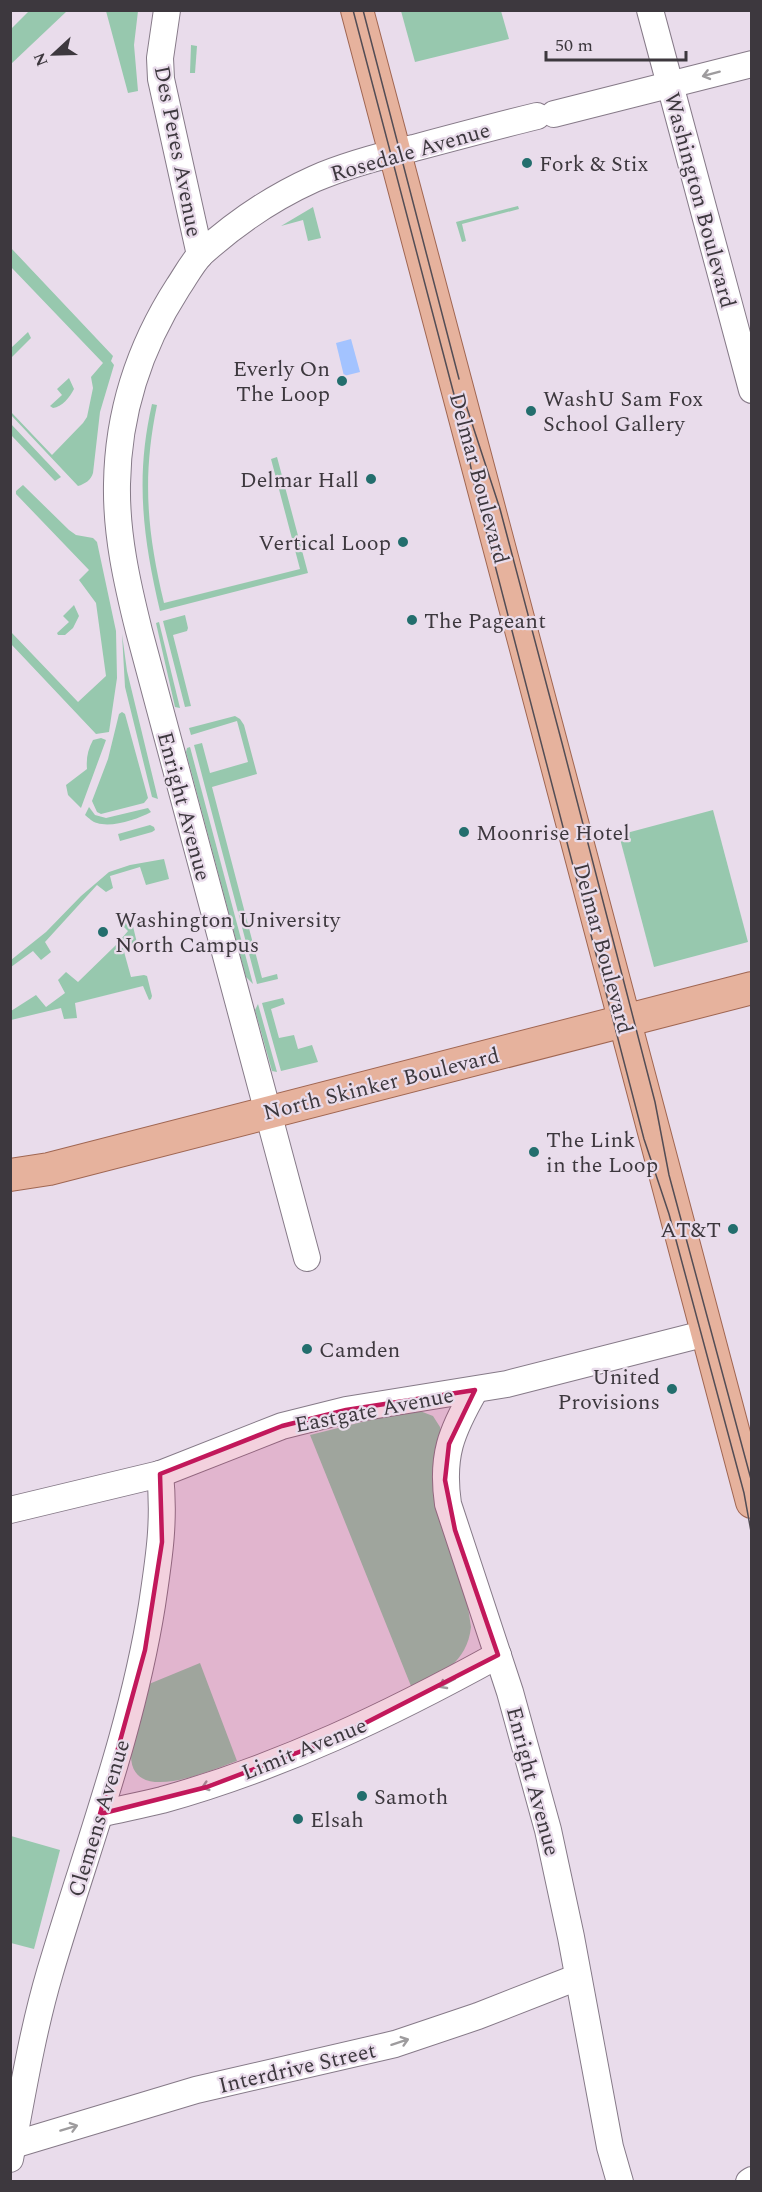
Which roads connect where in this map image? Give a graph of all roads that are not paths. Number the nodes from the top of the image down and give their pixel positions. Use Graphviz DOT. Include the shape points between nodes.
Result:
graph roads {
  1 [pos="167,10"];
  2 [pos="357,10"];
  3 [pos="650,10"];
  4 [pos="752,64"];
  5 [pos="670,85"];
  6 [pos="394,153"];
  7 [pos="200,255"];
  8 [pos="752,390"];
  9 [pos="139,631"];
  10 [pos="752,988"];
  11 [pos="623,1022"];
  12 [pos="268,1112"];
  13 [pos="10,1174"];
  14 [pos="307,1258"];
  15 [pos="707,1333"];
  16 [pos="475,1390"];
  17 [pos="160,1474"];
  18 [pos="752,1502"];
  19 [pos="10,1509"];
  20 [pos="498,1655"];
  21 [pos="100,1814"];
  22 [pos="578,1977"];
  23 [pos="12,2152"];
  24 [pos="620,2181"];
  1 -- 7 [label="street, Des Peres Avenue" via="161,79"];
  2 -- 6 [label="main road, Delmar Boulevard"];
  3 -- 5 [label="street, Washington Boulevard"];
  4 -- 5 [label="street, Rosedale Avenue, one-way"];
  5 -- 6 [label="street, Rosedale Avenue"];
  5 -- 8 [label="street, Washington Boulevard"];
  6 -- 7 [label="street, Rosedale Avenue" via="342,168 287,193"];
  6 -- 11 [label="main road, Delmar Boulevard"];
  7 -- 9 [label="street, Rosedale Avenue" via="151,334 129,392 123,422 118,453 118,514 126,577"];
  9 -- 12 [label="street, Enright Avenue"];
  10 -- 11 [label="main road, North Skinker Boulevard"];
  11 -- 12 [label="main road, North Skinker Boulevard"];
  11 -- 15 [label="main road, Delmar Boulevard"];
  12 -- 13 [label="main road, North Skinker Boulevard" via="49,1169"];
  12 -- 14 [label="street, Enright Avenue"];
  15 -- 16 [label="street, Eastgate Avenue"];
  15 -- 18 [label="main road, Delmar Boulevard"];
  16 -- 17 [label="street, Eastgate Avenue" via="346,1410 293,1424"];
  16 -- 20 [label="street, Enright Avenue" via="449,1444 445,1480 455,1530"];
  17 -- 19 [label="street, Eastgate Avenue"];
  17 -- 21 [label="street, Clemens Avenue" via="162,1542 145,1650"];
  20 -- 21 [label="street, Limit Avenue, one-way" via="374,1720 278,1761 160,1800"];
  20 -- 22 [label="street, Enright Avenue" via="548,1830"];
  21 -- 23 [label="street, Clemens Avenue" via="49,1974"];
  23 -- 22 [label="street, Interdrive Street, one-way" via="196,2090 395,2044"];
  22 -- 24 [label="street, Enright Avenue"];
}
